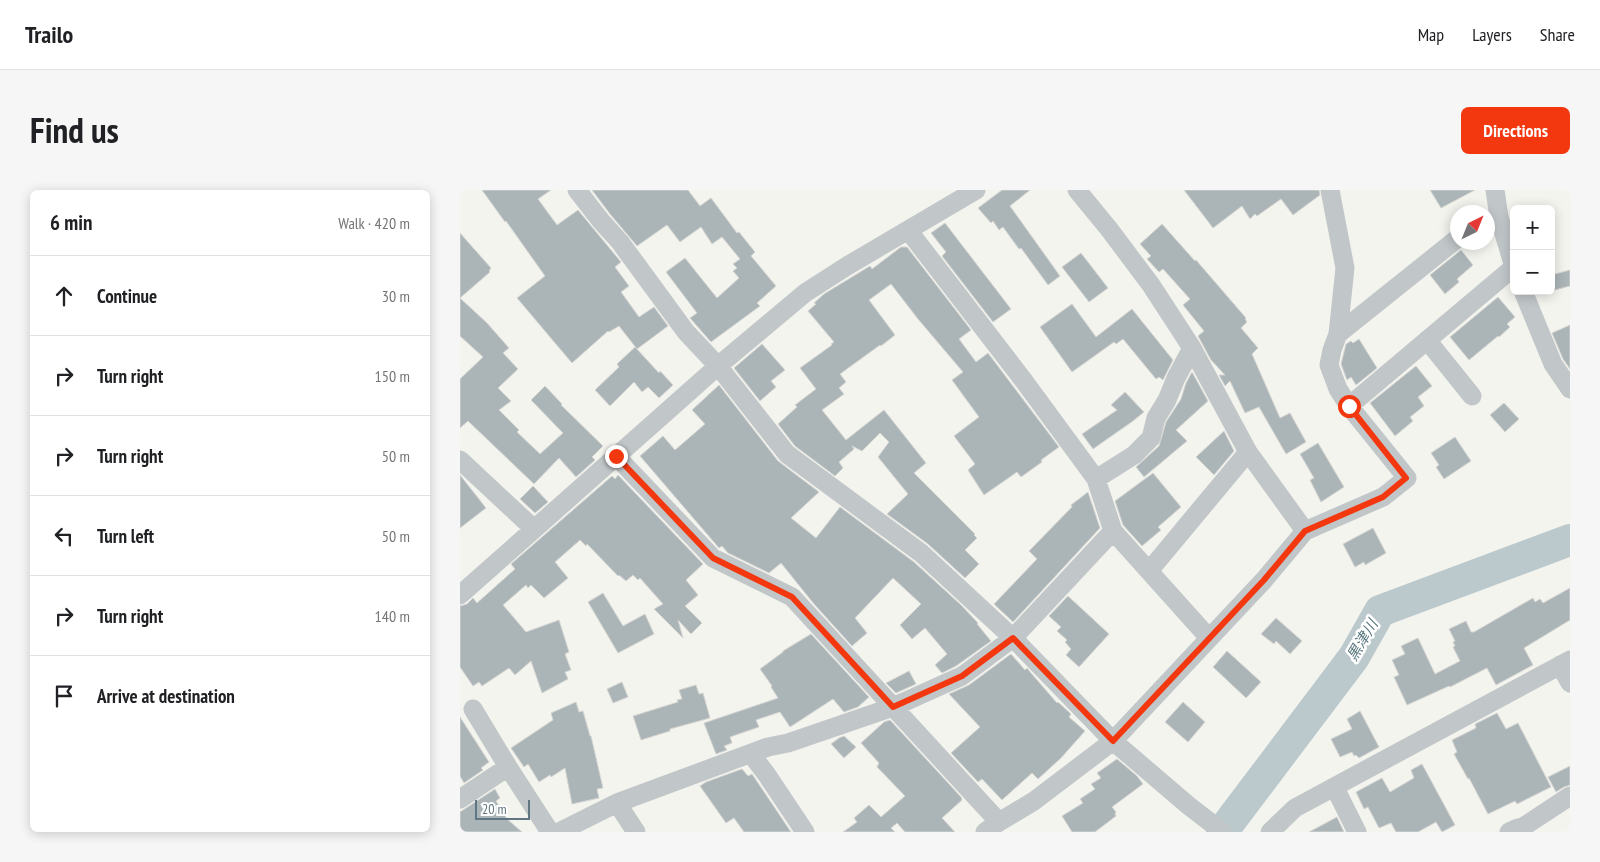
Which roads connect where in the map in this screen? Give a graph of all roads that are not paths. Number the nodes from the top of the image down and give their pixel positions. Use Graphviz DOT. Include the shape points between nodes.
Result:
graph roads {
  1 [pos="577,190"];
  2 [pos="976,190"];
  3 [pos="1077,190"];
  4 [pos="1330,190"];
  5 [pos="1495,190"];
  6 [pos="1494,205"];
  7 [pos="1495,224"];
  8 [pos="908,230"];
  9 [pos="1450,244"];
  10 [pos="1510,258"];
  11 [pos="1510,270"];
  12 [pos="1525,295"];
  13 [pos="1338,334"];
  14 [pos="1427,340"];
  15 [pos="1192,348"];
  16 [pos="718,366"];
  17 [pos="1570,389"];
  18 [pos="1472,396"];
  19 [pos="1349,406"];
  20 [pos="1248,452"];
  21 [pos="616,456"];
  22 [pos="460,460"];
  23 [pos="1096,479"];
  24 [pos="534,529"];
  25 [pos="1113,531"];
  26 [pos="1305,531"];
  27 [pos="1149,571"];
  28 [pos="460,595"];
  29 [pos="1013,638"];
  30 [pos="1209,638"];
  31 [pos="1565,663"];
  32 [pos="1570,683"];
  33 [pos="893,707"];
  34 [pos="474,709"];
  35 [pos="1113,741"];
  36 [pos="751,754"];
  37 [pos="508,767"];
  38 [pos="1335,788"];
  39 [pos="1570,796"];
  40 [pos="460,800"];
  41 [pos="617,803"];
  42 [pos="992,827"];
  43 [pos="550,832"];
  44 [pos="559,832"];
  45 [pos="636,832"];
  46 [pos="805,832"];
  47 [pos="1223,832"];
  48 [pos="1270,832"];
  49 [pos="1358,832"];
  50 [pos="1509,832"];
  1 -- 16 [label="street" via="686,332"];
  2 -- 8 [label="street"];
  3 -- 15 [label="street" via="1151,285"];
  4 -- 13 [label="street" via="1345,268"];
  5 -- 6 [label="street"];
  7 -- 10 [label="street"];
  8 -- 16 [label="street" via="805,293"];
  8 -- 23 [label="street"];
  9 -- 13 [label="street"];
  11 -- 14 [label="street"];
  12 -- 17 [label="street" via="1553,364"];
  13 -- 19 [label="street" via="1329,365"];
  14 -- 18 [label="street"];
  14 -- 19 [label="street"];
  15 -- 20 [label="street"];
  15 -- 23 [label="street" via="1156,418 1151,438 1134,455"];
  16 -- 21 [label="street"];
  16 -- 29 [label="street" via="787,454 921,553"];
  19 -- 26 [label="street" via="1406,478 1383,497"];
  20 -- 26 [label="street"];
  20 -- 27 [label="street"];
  21 -- 24 [label="street"];
  21 -- 33 [label="street" via="713,558 792,597"];
  22 -- 24 [label="street"];
  23 -- 25 [label="street"];
  24 -- 28 [label="street"];
  25 -- 27 [label="street"];
  25 -- 29 [label="street"];
  26 -- 30 [label="street"];
  27 -- 30 [label="street"];
  29 -- 33 [label="street" via="962,676"];
  29 -- 35 [label="street"];
  30 -- 35 [label="street"];
  31 -- 32 [label="street"];
  31 -- 38 [label="street"];
  33 -- 36 [label="street"];
  33 -- 42 [label="street"];
  34 -- 37 [label="street"];
  35 -- 42 [label="street" via="1034,801"];
  35 -- 47 [label="street"];
  36 -- 41 [label="street"];
  36 -- 46 [label="street"];
  37 -- 40 [label="street"];
  37 -- 43 [label="street"];
  38 -- 48 [label="street" via="1296,808"];
  38 -- 49 [label="street"];
  39 -- 50 [label="street" via="1523,827"];
  41 -- 44 [label="street"];
  41 -- 45 [label="street"];
}
